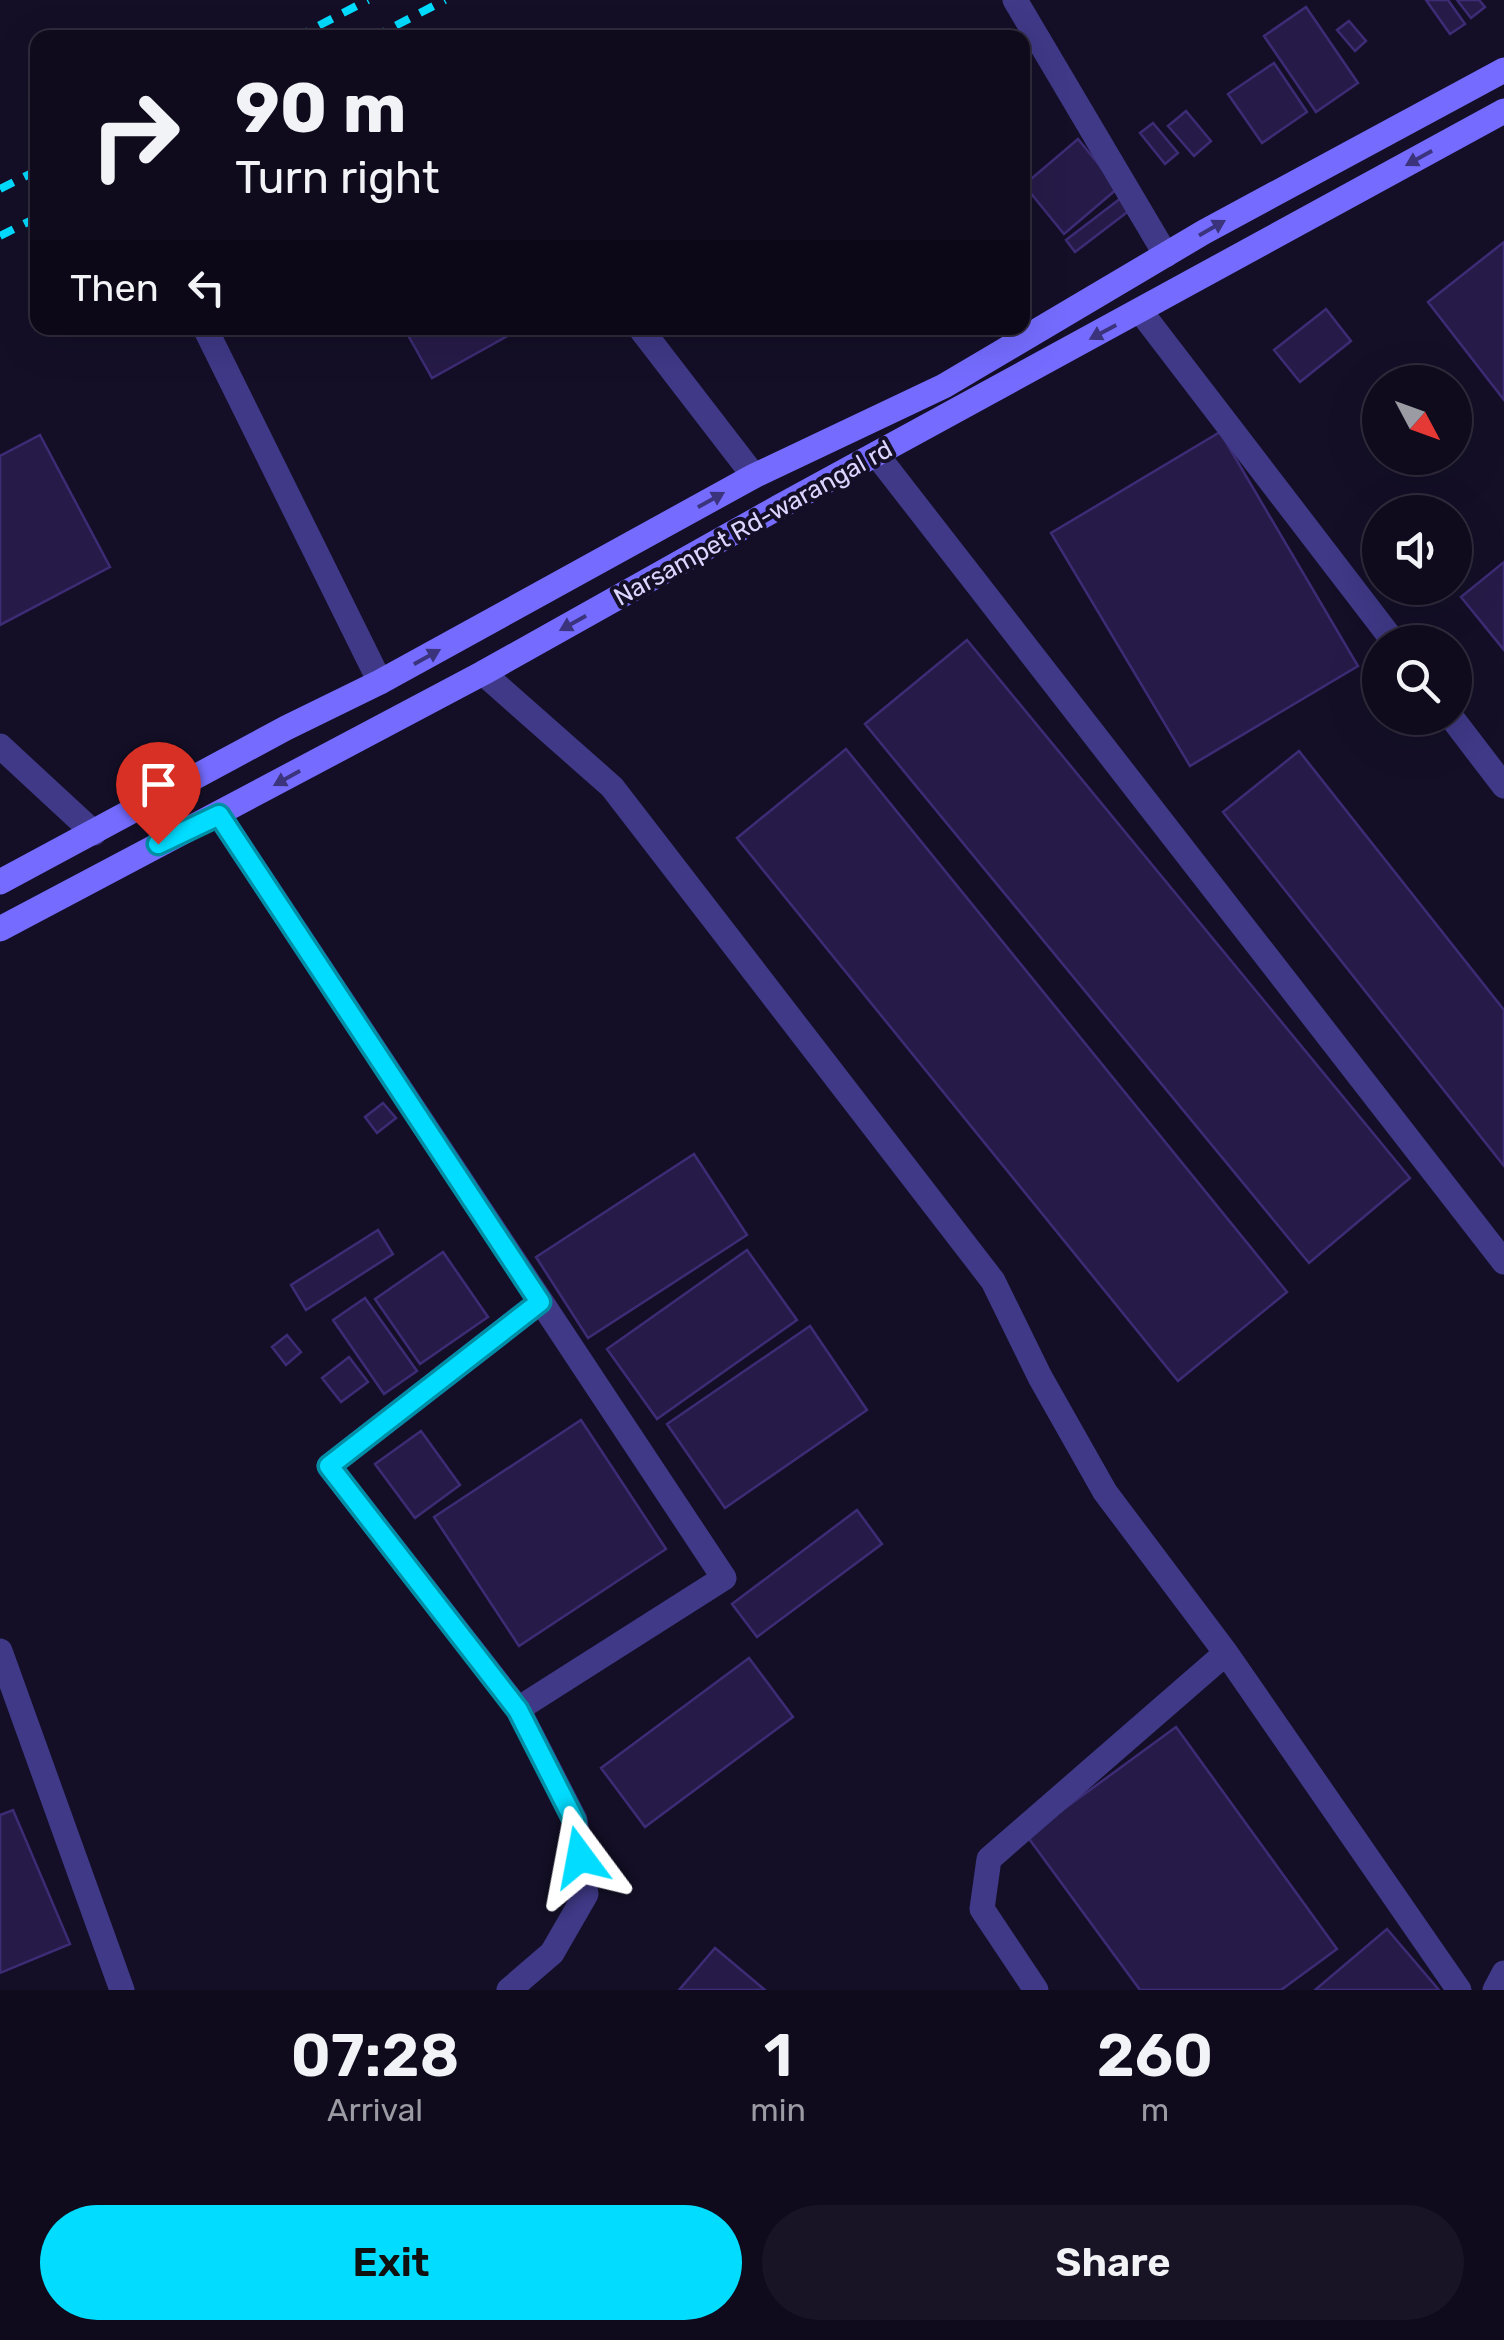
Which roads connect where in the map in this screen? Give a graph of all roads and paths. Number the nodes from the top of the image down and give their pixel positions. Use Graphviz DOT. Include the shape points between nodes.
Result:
graph roads {
  1 [pos="1015,0"];
  2 [pos="1504,70"];
  3 [pos="1504,111"];
  4 [pos="1166,255"];
  5 [pos="1141,312"];
  6 [pos="207,335"];
  7 [pos="645,335"];
  8 [pos="876,454"];
  9 [pos="754,476"];
  10 [pos="1381,625"];
  11 [pos="483,673"];
  12 [pos="380,682"];
  13 [pos="1465,735"];
  14 [pos="0,746"];
  15 [pos="1504,786"];
  16 [pos="219,815"];
  17 [pos="94,833"];
  18 [pos="0,882"];
  19 [pos="0,929"];
  20 [pos="1504,1262"];
  21 [pos="540,1302"];
  22 [pos="0,1650"];
  23 [pos="1226,1653"];
  24 [pos="518,1710"];
  25 [pos="1504,1972"];
  26 [pos="122,1990"];
  27 [pos="509,1990"];
  28 [pos="1036,1990"];
  29 [pos="1459,1990"];
  30 [pos="1495,1990"];
  1 -- 4 [label="street"];
  4 -- 2 [label="main road, Narsampet Rd-warangal rd, one-way"];
  3 -- 5 [label="main road, Narsampet Rd-warangal rd, one-way"];
  4 -- 9 [label="main road, Narsampet Rd-warangal rd" via="944,386"];
  5 -- 8 [label="main road, Narsampet Rd-warangal rd, one-way"];
  5 -- 10 [label="street"];
  6 -- 12 [label="street"];
  7 -- 9 [label="street"];
  8 -- 11 [label="main road, Narsampet Rd-warangal rd, one-way"];
  8 -- 20 [label="street"];
  12 -- 9 [label="main road, Narsampet Rd-warangal rd, one-way"];
  11 -- 16 [label="main road, Narsampet Rd-warangal rd, one-way"];
  11 -- 23 [label="street" via="612,787 993,1281 1105,1492"];
  12 -- 17 [label="main road, Narsampet Rd-warangal rd"];
  13 -- 15 [label="street"];
  14 -- 17 [label="street"];
  16 -- 19 [label="main road, Narsampet Rd-warangal rd"];
  16 -- 21 [label="street"];
  17 -- 18 [label="main road, Narsampet Rd-warangal rd"];
  21 -- 24 [label="street" via="329,1466"];
  21 -- 24 [label="street" via="724,1578"];
  22 -- 26 [label="street"];
  23 -- 28 [label="street" via="990,1859 982,1909"];
  23 -- 29 [label="street"];
  24 -- 27 [label="street" via="574,1820 586,1894 552,1953"];
  25 -- 30 [label="street"];
}
